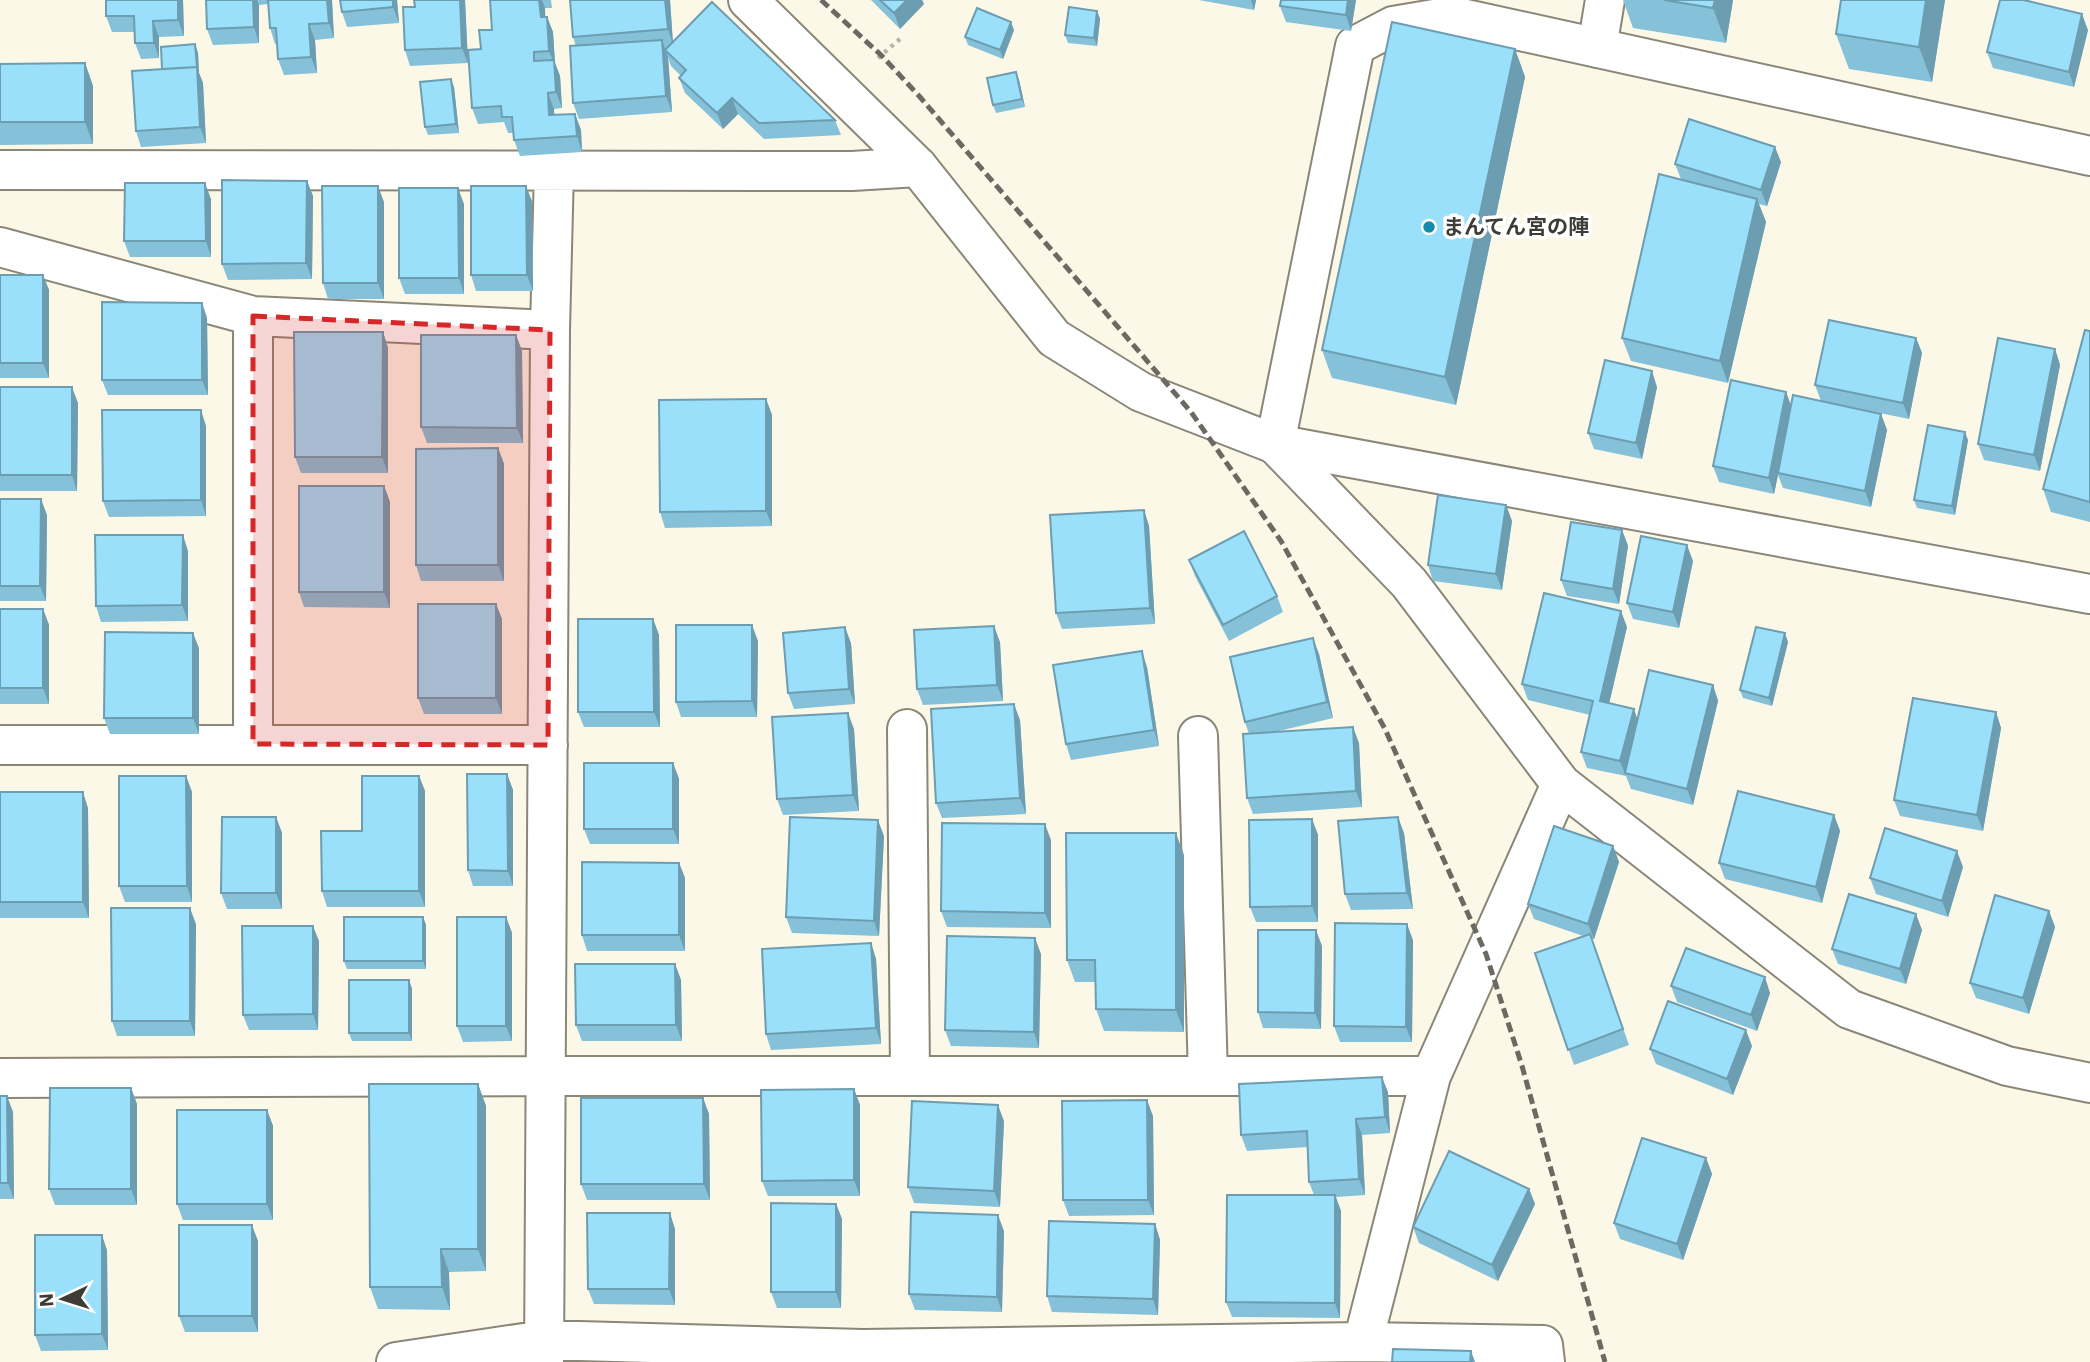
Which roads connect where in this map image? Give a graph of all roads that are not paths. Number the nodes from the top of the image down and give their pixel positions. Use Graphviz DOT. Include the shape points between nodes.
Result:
graph roads {
  1 [pos="748,0"];
  2 [pos="1605,0"];
  3 [pos="1597,47"];
  4 [pos="2090,156"];
  5 [pos="918,167"];
  6 [pos="554,169"];
  7 [pos="0,170"];
  8 [pos="0,247"];
  9 [pos="253,316"];
  10 [pos="550,330"];
  11 [pos="1275,444"];
  12 [pos="2090,594"];
  13 [pos="907,729"];
  14 [pos="1199,736"];
  15 [pos="253,744"];
  16 [pos="548,745"];
  17 [pos="0,746"];
  18 [pos="1561,784"];
  19 [pos="546,1076"];
  20 [pos="910,1076"];
  21 [pos="1208,1076"];
  22 [pos="1431,1076"];
  23 [pos="0,1078"];
  24 [pos="2090,1083"];
  25 [pos="1363,1342"];
  26 [pos="544,1351"];
  27 [pos="1219,1353"];
  28 [pos="863,1355"];
  29 [pos="396,1362"];
  30 [pos="1545,1362"];
  1 -- 5 [label="street"];
  2 -- 3 [label="street"];
  3 -- 4 [label="street"];
  3 -- 11 [label="street" via="1452,16 1393,26 1355,46"];
  5 -- 6 [label="street" via="852,171"];
  5 -- 11 [label="street" via="1054,338 1141,392"];
  6 -- 7 [label="street"];
  6 -- 10 [label="street"];
  8 -- 9 [label="street"];
  9 -- 10 [label="street"];
  9 -- 15 [label="street"];
  10 -- 16 [label="street"];
  11 -- 12 [label="street"];
  11 -- 18 [label="street" via="1409,583"];
  13 -- 20 [label="street"];
  14 -- 21 [label="street"];
  15 -- 16 [label="street"];
  15 -- 17 [label="street"];
  16 -- 19 [label="street"];
  18 -- 22 [label="street"];
  18 -- 24 [label="street" via="1849,1010 2007,1066"];
  19 -- 20 [label="street"];
  19 -- 23 [label="street"];
  19 -- 26 [label="street"];
  20 -- 21 [label="street"];
  21 -- 22 [label="street"];
  22 -- 25 [label="street"];
  25 -- 27 [label="street"];
  25 -- 30 [label="street" via="1543,1345"];
  26 -- 28 [label="street"];
  26 -- 29 [label="street"];
  27 -- 28 [label="street"];
}
